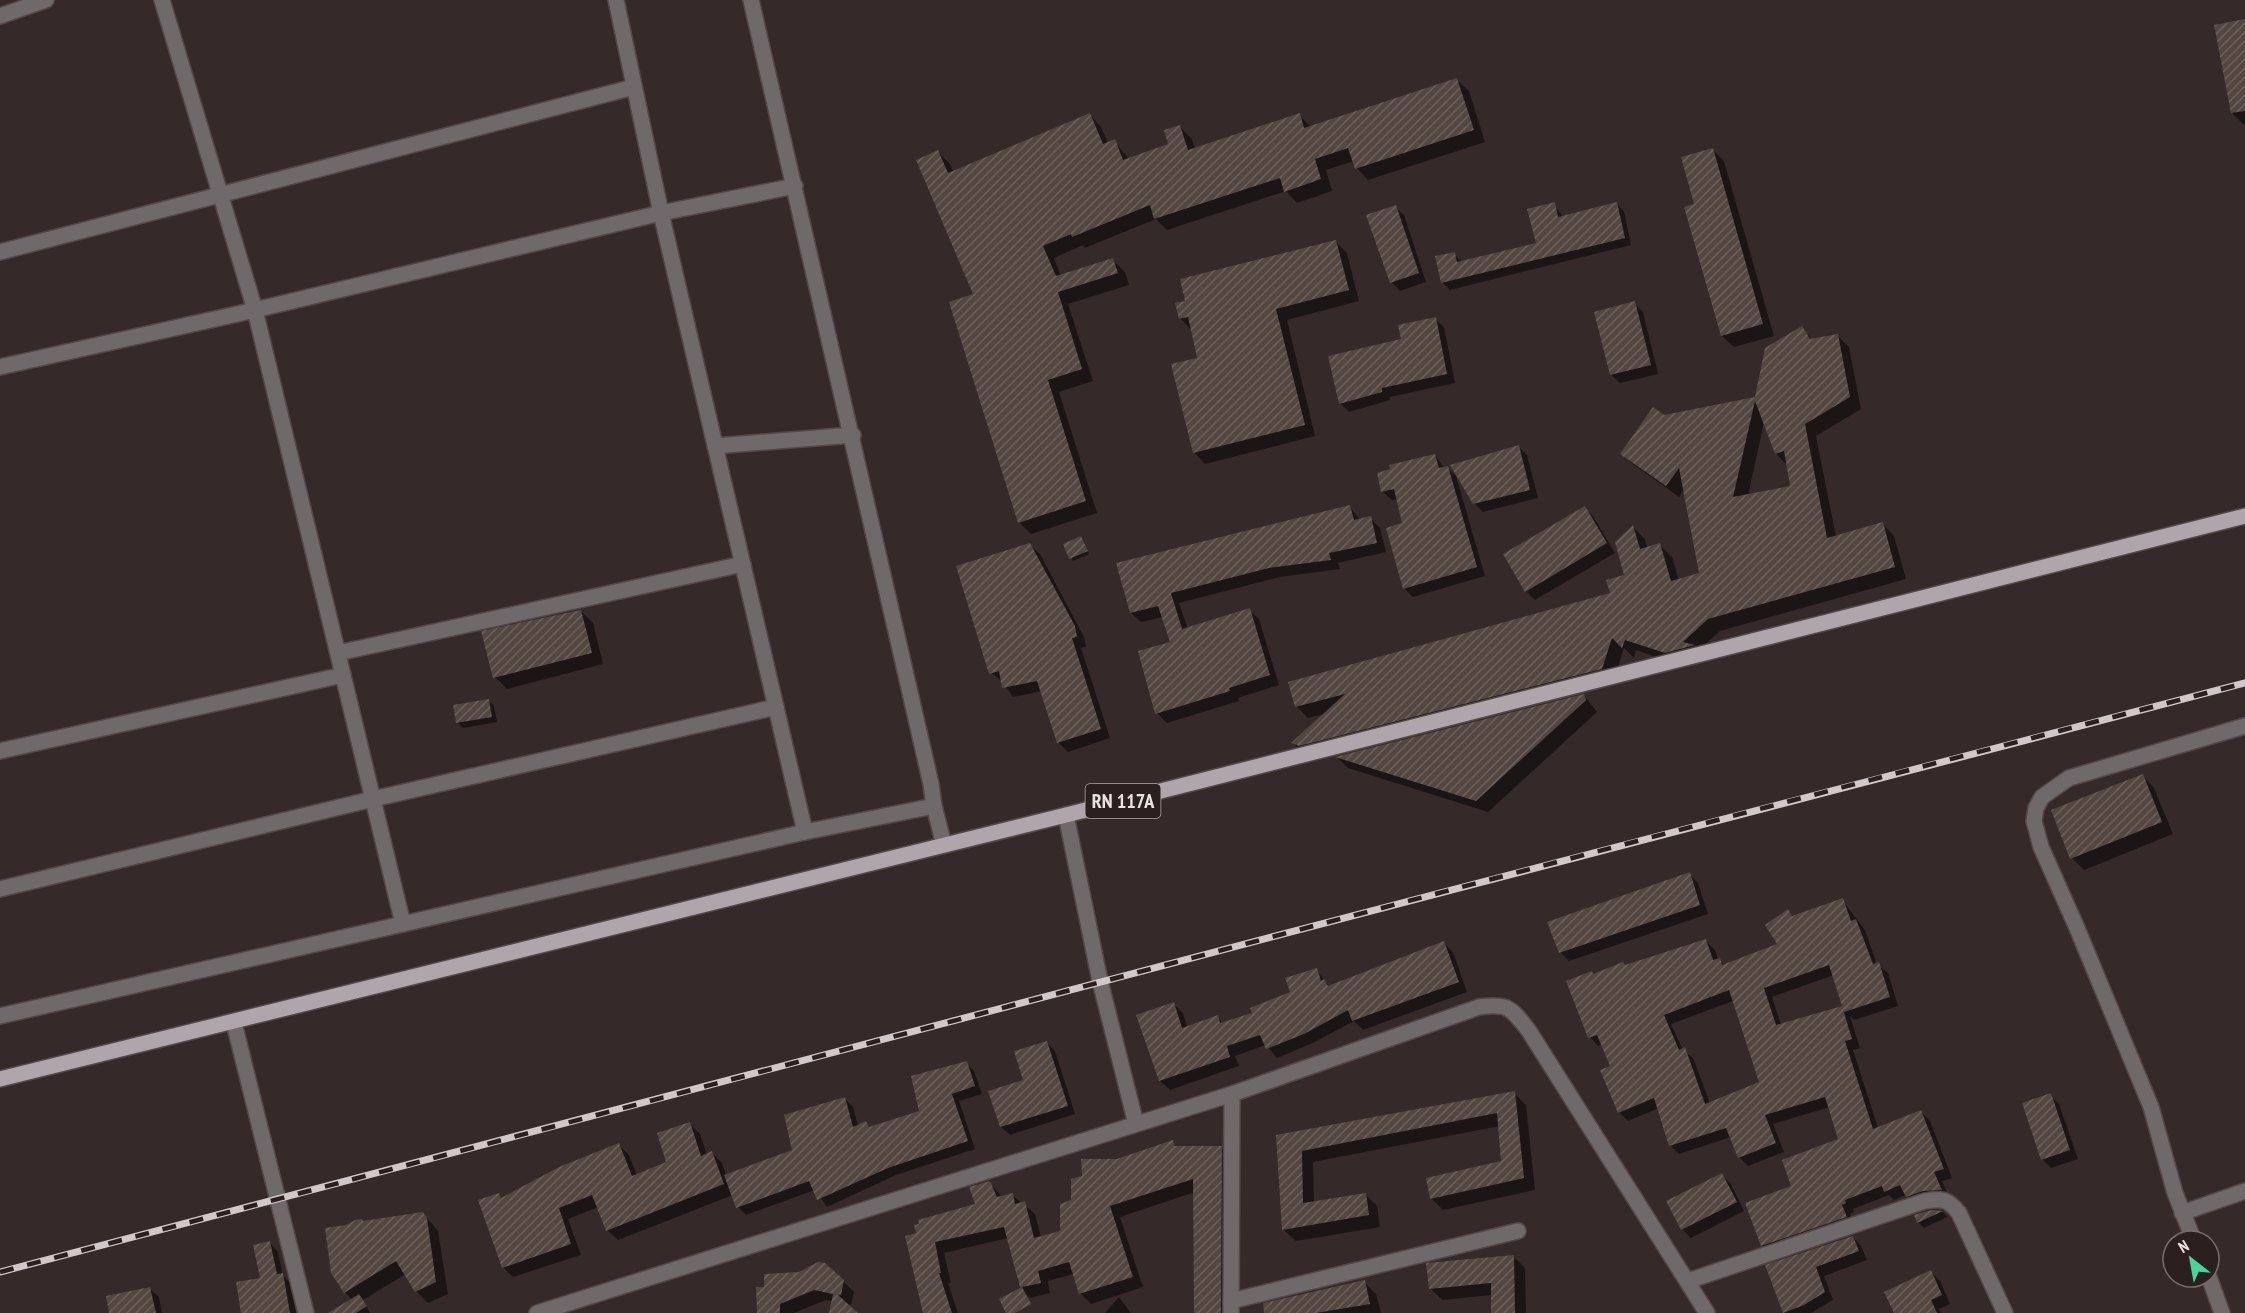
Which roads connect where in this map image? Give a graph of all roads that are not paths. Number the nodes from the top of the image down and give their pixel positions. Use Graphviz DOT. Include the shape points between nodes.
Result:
graph roads {
  1 [pos="46,0"];
  2 [pos="162,0"];
  3 [pos="616,0"];
  4 [pos="751,0"];
  5 [pos="0,16"];
  6 [pos="634,87"];
  7 [pos="795,186"];
  8 [pos="220,193"];
  9 [pos="661,213"];
  10 [pos="0,252"];
  11 [pos="255,310"];
  12 [pos="0,367"];
  13 [pos="853,435"];
  14 [pos="715,446"];
  15 [pos="2245,516"];
  16 [pos="742,564"];
  17 [pos="338,653"];
  18 [pos="343,675"];
  19 [pos="776,707"];
  20 [pos="2245,726"];
  21 [pos="0,751"];
  22 [pos="373,799"];
  23 [pos="934,806"];
  24 [pos="1066,815"];
  25 [pos="805,832"];
  26 [pos="944,845"];
  27 [pos="0,889"];
  28 [pos="403,924"];
  29 [pos="0,1016"];
  30 [pos="234,1023"];
  31 [pos="0,1079"];
  32 [pos="1232,1094"];
  33 [pos="1136,1124"];
  34 [pos="2245,1191"];
  35 [pos="2182,1213"];
  36 [pos="2189,1229"];
  37 [pos="1518,1231"];
  38 [pos="1688,1281"];
  39 [pos="2213,1289"];
  40 [pos="1231,1307"];
  41 [pos="306,1313"];
  42 [pos="537,1313"];
  43 [pos="1707,1313"];
  44 [pos="2005,1313"];
  45 [pos="2222,1313"];
  1 -- 5 [label="street"];
  2 -- 8 [label="street"];
  3 -- 6 [label="street"];
  4 -- 7 [label="street"];
  6 -- 8 [label="street"];
  6 -- 9 [label="street"];
  7 -- 9 [label="street"];
  7 -- 13 [label="street"];
  8 -- 10 [label="street"];
  8 -- 11 [label="street"];
  9 -- 11 [label="street"];
  9 -- 14 [label="street"];
  11 -- 12 [label="street"];
  11 -- 17 [label="street"];
  13 -- 14 [label="street"];
  13 -- 23 [label="street"];
  14 -- 16 [label="street"];
  15 -- 24 [label="main road, RN 117A"];
  16 -- 17 [label="street"];
  16 -- 19 [label="street"];
  17 -- 18 [label="street"];
  18 -- 21 [label="street"];
  18 -- 22 [label="street"];
  19 -- 22 [label="street"];
  19 -- 25 [label="street"];
  20 -- 35 [label="street" via="2069,778 2042,797 2034,822 2041,847 2151,1107"];
  22 -- 27 [label="street"];
  22 -- 28 [label="street"];
  23 -- 25 [label="street"];
  23 -- 26 [label="street"];
  24 -- 26 [label="main road, RN 117A"];
  24 -- 33 [label="street" via="1100,981"];
  25 -- 28 [label="street"];
  26 -- 30 [label="main road, RN 117A"];
  28 -- 29 [label="street"];
  30 -- 31 [label="main road, RN 117A"];
  30 -- 41 [label="street"];
  32 -- 33 [label="street"];
  32 -- 38 [label="street" via="1479,1007 1498,1004 1512,1010"];
  32 -- 40 [label="street"];
  33 -- 42 [label="street"];
  34 -- 35 [label="street"];
  35 -- 36 [label="street"];
  37 -- 40 [label="street"];
  38 -- 43 [label="street"];
  38 -- 44 [label="street" via="1942,1198 1959,1213"];
  39 -- 45 [label="street"];
}
